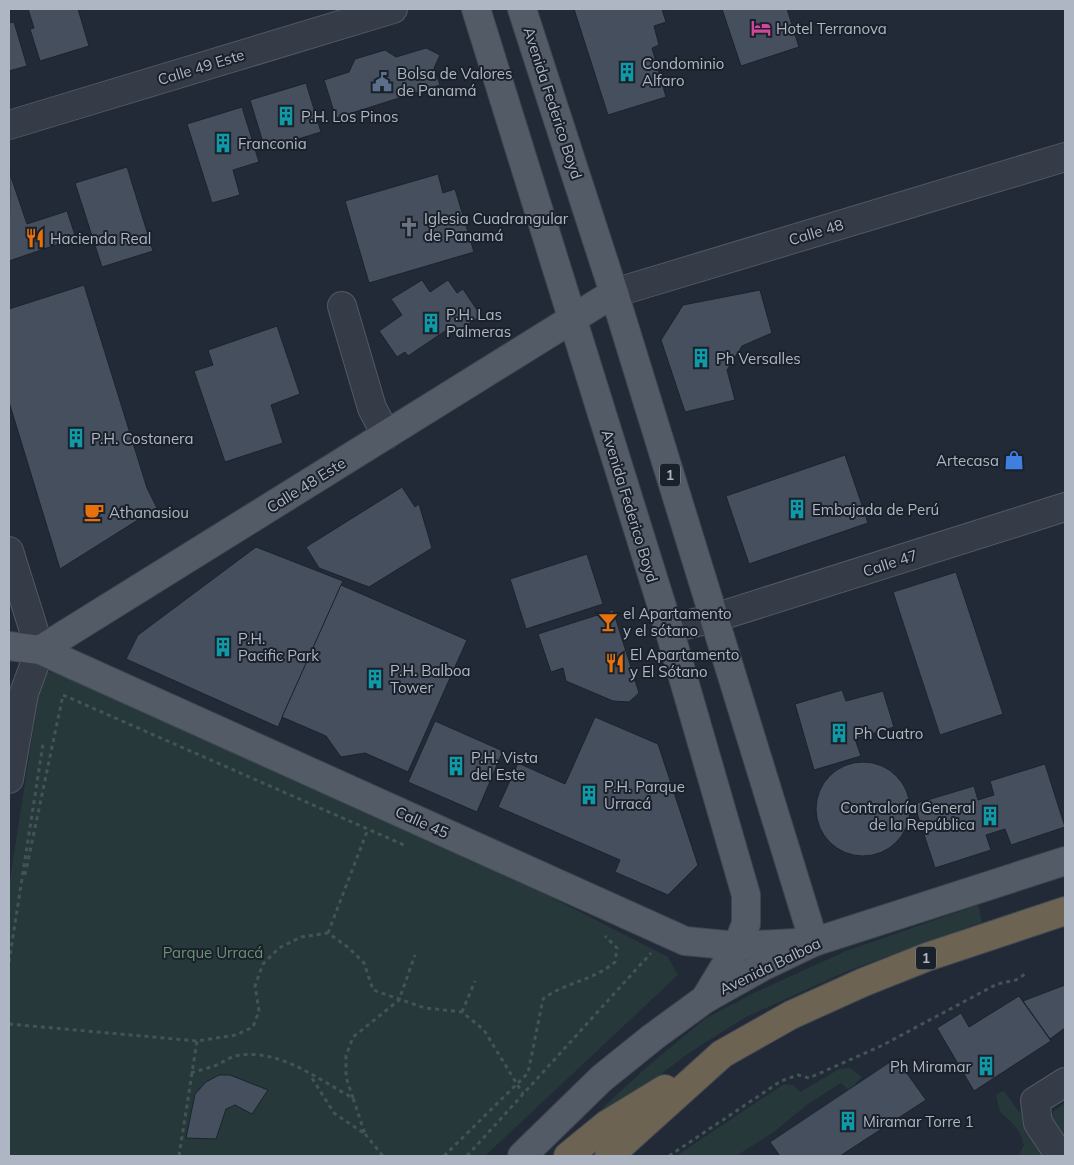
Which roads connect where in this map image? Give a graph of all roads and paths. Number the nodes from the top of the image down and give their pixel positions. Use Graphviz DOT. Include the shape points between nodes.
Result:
graph roads {
  1 [pos="392,9"];
  2 [pos="476,9"];
  3 [pos="522,9"];
  4 [pos="9,125"];
  5 [pos="1065,157"];
  6 [pos="614,293"];
  7 [pos="342,306"];
  8 [pos="572,319"];
  9 [pos="386,435"];
  10 [pos="1065,507"];
  11 [pos="9,551"];
  12 [pos="714,618"];
  13 [pos="669,630"];
  14 [pos="9,646"];
  15 [pos="40,650"];
  16 [pos="44,739"];
  17 [pos="9,779"];
  18 [pos="371,820"];
  19 [pos="368,829"];
  20 [pos="414,849"];
  21 [pos="1065,861"];
  22 [pos="1065,911"];
  23 [pos="16,913"];
  24 [pos="1035,921"];
  25 [pos="1065,924"];
  26 [pos="328,933"];
  27 [pos="602,934"];
  28 [pos="814,942"];
  29 [pos="645,946"];
  30 [pos="737,946"];
  31 [pos="9,950"];
  32 [pos="415,955"];
  33 [pos="9,962"];
  34 [pos="1025,974"];
  35 [pos="475,982"];
  36 [pos="705,999"];
  37 [pos="399,1000"];
  38 [pos="462,1012"];
  39 [pos="9,1024"];
  40 [pos="197,1041"];
  41 [pos="722,1054"];
  42 [pos="191,1073"];
  43 [pos="310,1075"];
  44 [pos="1065,1082"];
  45 [pos="517,1084"];
  46 [pos="523,1094"];
  47 [pos="353,1098"];
  48 [pos="365,1134"];
  49 [pos="179,1156"];
  50 [pos="383,1156"];
  51 [pos="444,1156"];
  52 [pos="467,1156"];
  53 [pos="522,1156"];
  54 [pos="568,1156"];
  55 [pos="609,1156"];
  56 [pos="670,1156"];
  57 [pos="1060,1156"];
  1 -- 4 [label="street, Calle 49 Este"];
  2 -- 8 [label="main road, Avenida Federico Boyd"];
  3 -- 6 [label="main road, Avenida Federico Boyd / 1"];
  5 -- 6 [label="street, Calle 48"];
  6 -- 8 [label="main road, Calle 48"];
  6 -- 12 [label="main road, Avenida Federico Boyd / 1"];
  7 -- 9 [label="street" via="372,408"];
  8 -- 9 [label="main road, Calle 48 Este"];
  8 -- 13 [label="main road, Avenida Federico Boyd"];
  9 -- 15 [label="main road, Calle 48 Este"];
  10 -- 12 [label="street, Calle 47"];
  11 -- 15 [label="street"];
  12 -- 13 [label="street, Calle 47"];
  12 -- 28 [label="main road, Avenida Federico Boyd / 1"];
  13 -- 30 [label="main road, Avenida Federico Boyd" via="746,895 746,924"];
  14 -- 15 [label="main road, Calle 45"];
  15 -- 17 [label="street" via="24,693"];
  15 -- 30 [label="main road, Calle 45" via="685,940"];
  16 -- 23 [label="path"];
  18 -- 19 [label="path"];
  19 -- 20 [label="path"];
  19 -- 23 [label="path" via="63,695"];
  19 -- 26 [label="path"];
  21 -- 28 [label="main road, Avenida Balboa"];
  22 -- 24 [label="highway, 1"];
  23 -- 31 [label="path"];
  23 -- 33 [label="path"];
  24 -- 25 [label="street"];
  24 -- 41 [label="highway, 1" via="864,982 792,1015"];
  26 -- 37 [label="path" via="364,963 373,990"];
  26 -- 40 [label="path" via="301,936 279,948 263,964 255,986 259,1011 253,1027 236,1035"];
  27 -- 45 [label="path" via="610,938 616,948 615,962 601,974 557,988 543,999 528,1073"];
  28 -- 30 [label="main road, Calle 45"];
  28 -- 36 [label="main road, Avenida Balboa"];
  29 -- 46 [label="path" via="654,950"];
  30 -- 36 [label="main road, Avenida Federico Boyd"];
  32 -- 37 [label="path"];
  34 -- 56 [label="path" via="1016,980 997,984 881,1046 809,1078 798,1075 781,1081"];
  35 -- 38 [label="path"];
  36 -- 53 [label="main road, Avenida Balboa" via="602,1078"];
  37 -- 38 [label="path" via="426,1008"];
  37 -- 47 [label="path" via="353,1037 346,1056 346,1077"];
  38 -- 45 [label="path" via="484,1030"];
  39 -- 40 [label="path"];
  40 -- 42 [label="path"];
  41 -- 54 [label="highway" via="606,1125"];
  41 -- 55 [label="highway, 1"];
  42 -- 43 [label="path" via="232,1057 252,1054 272,1056"];
  42 -- 49 [label="path"];
  43 -- 47 [label="path"];
  43 -- 48 [label="path" via="334,1113"];
  44 -- 57 [label="street" via="1035,1101 1038,1123"];
  45 -- 46 [label="path"];
  45 -- 51 [label="path"];
  46 -- 52 [label="path"];
  47 -- 48 [label="path"];
  48 -- 50 [label="path"];
}
